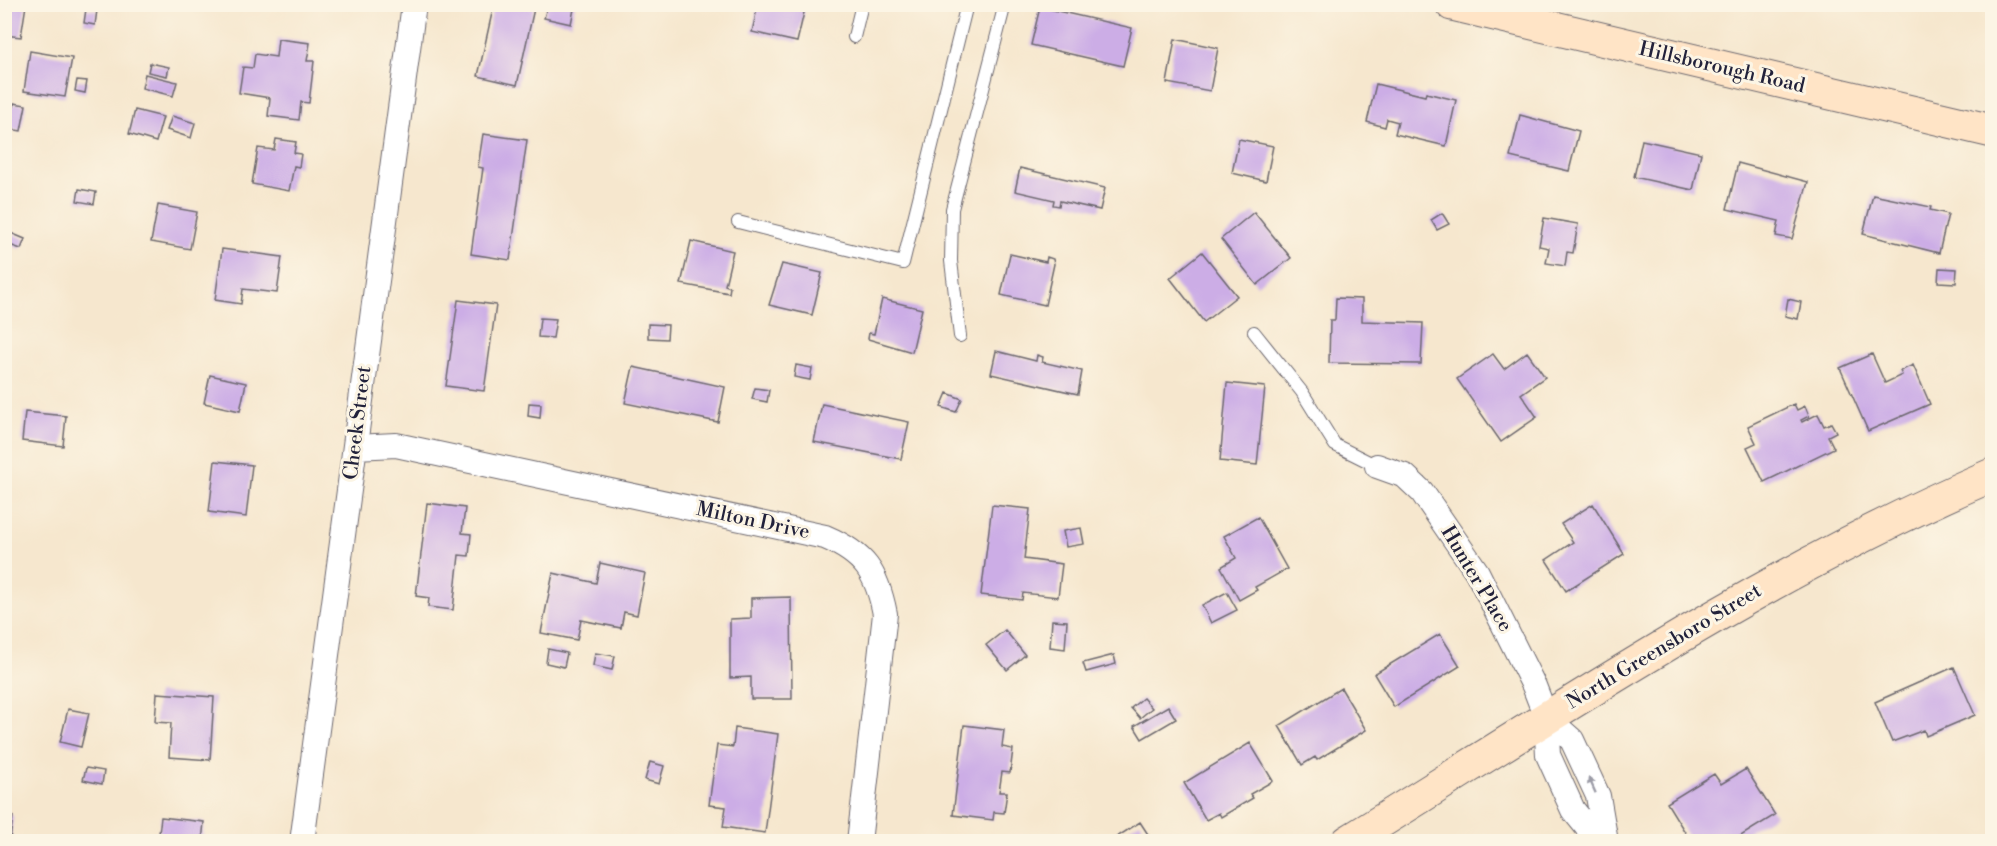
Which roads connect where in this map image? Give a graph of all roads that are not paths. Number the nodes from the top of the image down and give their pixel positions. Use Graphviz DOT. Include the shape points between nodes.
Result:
graph roads {
  1 [pos="414,4"];
  2 [pos="862,4"];
  3 [pos="967,4"];
  4 [pos="1005,4"];
  5 [pos="1453,5"];
  6 [pos="854,37"];
  7 [pos="1992,131"];
  8 [pos="738,222"];
  9 [pos="1254,332"];
  10 [pos="960,336"];
  11 [pos="355,447"];
  12 [pos="1377,466"];
  13 [pos="1992,475"];
  14 [pos="1546,717"];
  15 [pos="302,842"];
  16 [pos="859,842"];
  17 [pos="1348,842"];
  18 [pos="1599,842"];
  19 [pos="1606,842"];
  1 -- 11 [label="street, Cheek Street"];
  2 -- 6 [label="lane"];
  3 -- 8 [label="lane" via="903,262"];
  4 -- 10 [label="lane" via="952,208 951,261"];
  5 -- 7 [label="main road, Hillsborough Road"];
  9 -- 12 [label="lane" via="1302,392 1335,445"];
  11 -- 15 [label="street, Cheek Street"];
  11 -- 16 [label="street, Milton Drive" via="396,444 825,537 846,546 868,565 880,585 885,614"];
  12 -- 14 [label="street, Hunter Place" via="1406,476 1422,492 1477,572 1523,661"];
  13 -- 14 [label="main road, North Greensboro Street" via="1763,588"];
  14 -- 17 [label="main road, North Greensboro Street"];
  14 -- 18 [label="street" via="1548,755 1573,810"];
  19 -- 14 [label="street, one-way" via="1598,796 1572,740"];
}
